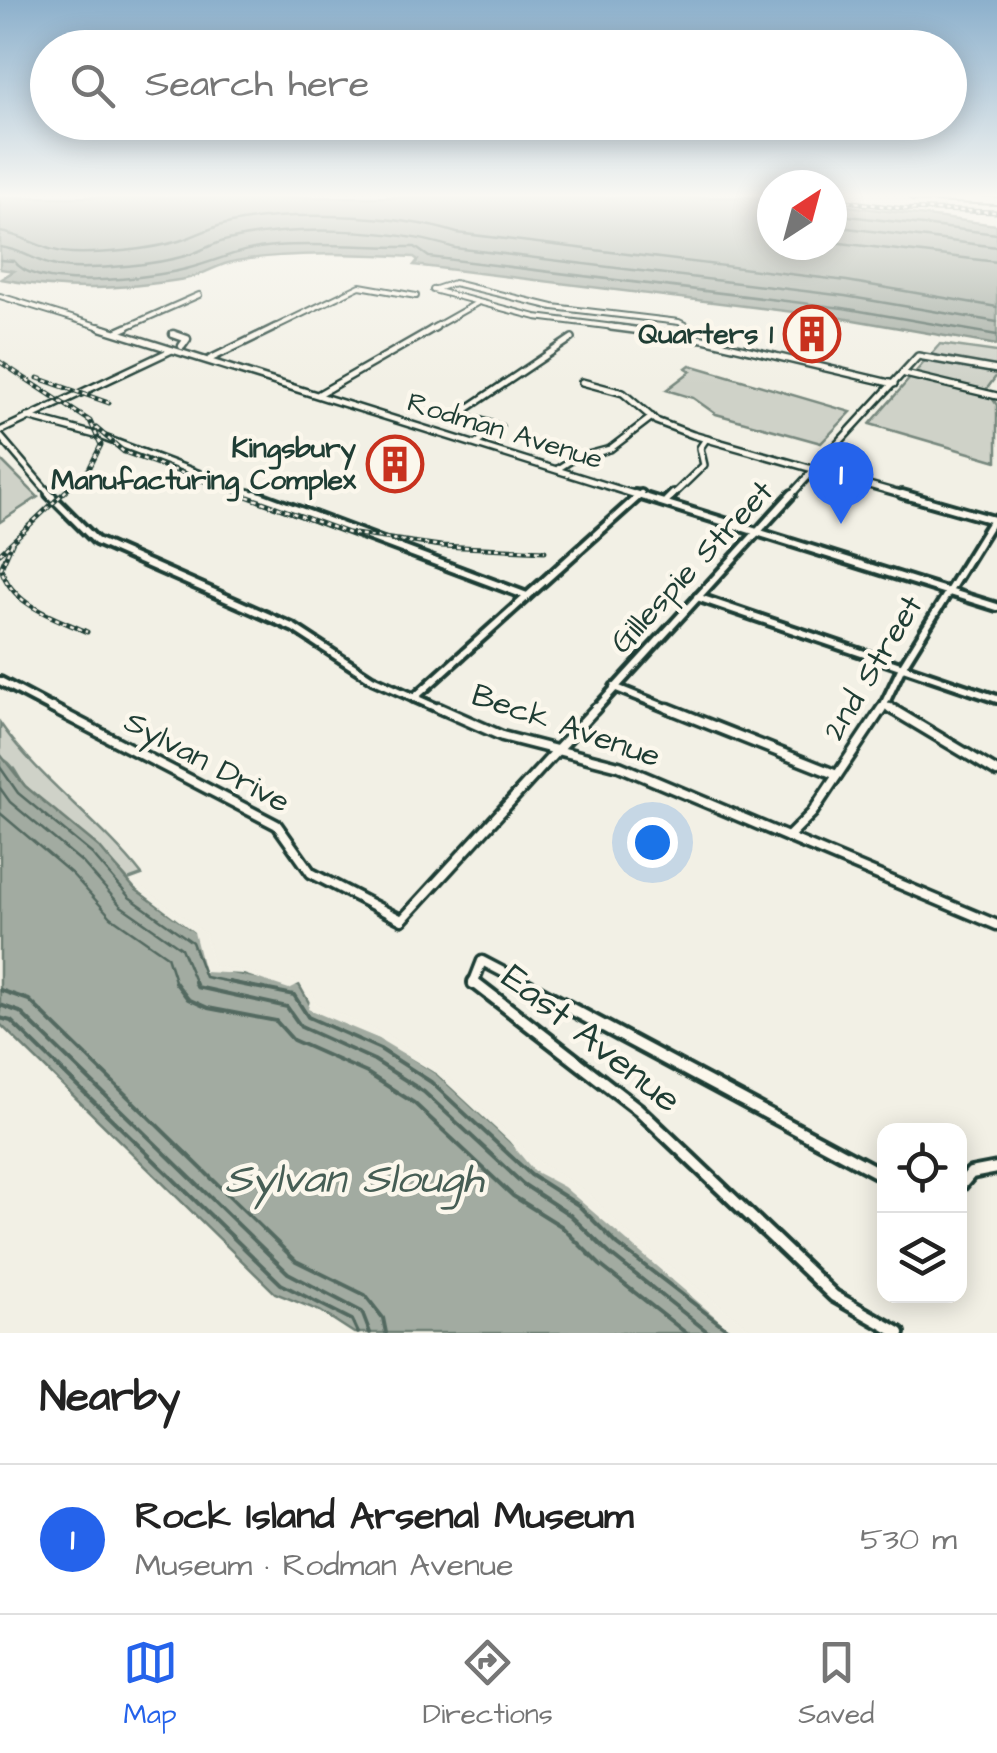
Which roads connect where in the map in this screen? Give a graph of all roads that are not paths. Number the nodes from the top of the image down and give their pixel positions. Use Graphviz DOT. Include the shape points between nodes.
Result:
graph roads {
  1 [pos="199,295"];
  2 [pos="0,296"];
  3 [pos="416,296"];
  4 [pos="478,303"];
  5 [pos="546,305"];
  6 [pos="529,315"];
  7 [pos="116,332"];
  8 [pos="172,334"];
  9 [pos="680,335"];
  10 [pos="572,338"];
  11 [pos="164,339"];
  12 [pos="182,346"];
  13 [pos="173,350"];
  14 [pos="208,360"];
  15 [pos="997,370"];
  16 [pos="904,374"];
  17 [pos="582,382"];
  18 [pos="894,384"];
  19 [pos="318,394"];
  20 [pos="997,396"];
  21 [pos="28,417"];
  22 [pos="652,417"];
  23 [pos="0,433"];
  24 [pos="706,439"];
  25 [pos="476,443"];
  26 [pos="558,469"];
  27 [pos="816,470"];
  28 [pos="642,494"];
  29 [pos="666,502"];
  30 [pos="995,520"];
  31 [pos="758,532"];
  32 [pos="949,592"];
  33 [pos="527,596"];
  34 [pos="697,596"];
  35 [pos="997,607"];
  36 [pos="902,666"];
  37 [pos="0,681"];
  38 [pos="614,688"];
  39 [pos="414,698"];
  40 [pos="997,699"];
  41 [pos="884,704"];
  42 [pos="514,740"];
  43 [pos="556,749"];
  44 [pos="540,766"];
  45 [pos="997,772"];
  46 [pos="837,776"];
  47 [pos="788,837"];
  48 [pos="997,925"];
  49 [pos="997,1168"];
  50 [pos="877,1172"];
  51 [pos="967,1178"];
  52 [pos="899,1333"];
  1 -- 7 [label="street"];
  2 -- 7 [label="street, Rodman Avenue"];
  3 -- 14 [label="street" via="360,286"];
  4 -- 5 [label="street" via="433,291 448,282"];
  4 -- 6 [label="street"];
  4 -- 19 [label="street"];
  5 -- 6 [label="street"];
  5 -- 9 [label="street" via="679,322 685,325"];
  6 -- 9 [label="street"];
  7 -- 13 [label="street, Rodman Avenue"];
  8 -- 12 [label="street" via="187,340"];
  9 -- 18 [label="street"];
  10 -- 25 [label="street" via="459,414 500,427"];
  11 -- 12 [label="street"];
  12 -- 13 [label="street"];
  13 -- 14 [label="street, Rodman Avenue"];
  13 -- 21 [label="street"];
  14 -- 19 [label="street, Rodman Avenue"];
  15 -- 16 [label="street, Gillespie Street" via="918,356"];
  16 -- 18 [label="street, Gillespie Street"];
  16 -- 20 [label="street"];
  17 -- 22 [label="street" via="622,394"];
  18 -- 27 [label="street, Gillespie Street"];
  19 -- 25 [label="street, Rodman Avenue"];
  21 -- 23 [label="street"];
  21 -- 33 [label="street" via="99,436"];
  22 -- 24 [label="street"];
  22 -- 26 [label="street" via="610,449"];
  23 -- 39 [label="street, Beck Avenue" via="96,541 294,628 358,672"];
  24 -- 27 [label="street"];
  24 -- 29 [label="street" via="700,448 704,465"];
  25 -- 26 [label="street, Rodman Avenue"];
  26 -- 28 [label="street, Rodman Avenue"];
  27 -- 30 [label="street"];
  27 -- 31 [label="street, Gillespie Street"];
  28 -- 29 [label="street, Rodman Avenue"];
  28 -- 33 [label="street"];
  29 -- 31 [label="street, Rodman Avenue"];
  30 -- 32 [label="street, 2nd Street"];
  31 -- 32 [label="street, Rodman Avenue"];
  31 -- 34 [label="street, Gillespie Street"];
  32 -- 35 [label="street, Rodman Avenue"];
  32 -- 36 [label="street, 2nd Street"];
  33 -- 39 [label="street"];
  34 -- 36 [label="street"];
  34 -- 38 [label="street, Gillespie Street"];
  36 -- 40 [label="street"];
  36 -- 41 [label="street, 2nd Street"];
  37 -- 44 [label="street, Sylvan Drive" via="277,826 311,873 402,920"];
  38 -- 43 [label="street, Gillespie Street"];
  38 -- 46 [label="street"];
  39 -- 42 [label="street, Beck Avenue"];
  41 -- 45 [label="street"];
  41 -- 46 [label="street, 2nd Street"];
  42 -- 43 [label="street, Beck Avenue"];
  42 -- 44 [label="street" via="536,752"];
  43 -- 44 [label="street, Sylvan Drive"];
  43 -- 47 [label="street, Beck Avenue" via="619,766"];
  46 -- 47 [label="street, 2nd Street"];
  47 -- 48 [label="street, Beck Avenue"];
  49 -- 51 [label="street"];
  50 -- 52 [label="street, East Avenue" via="482,961 473,984 638,1110 809,1276"];
}
